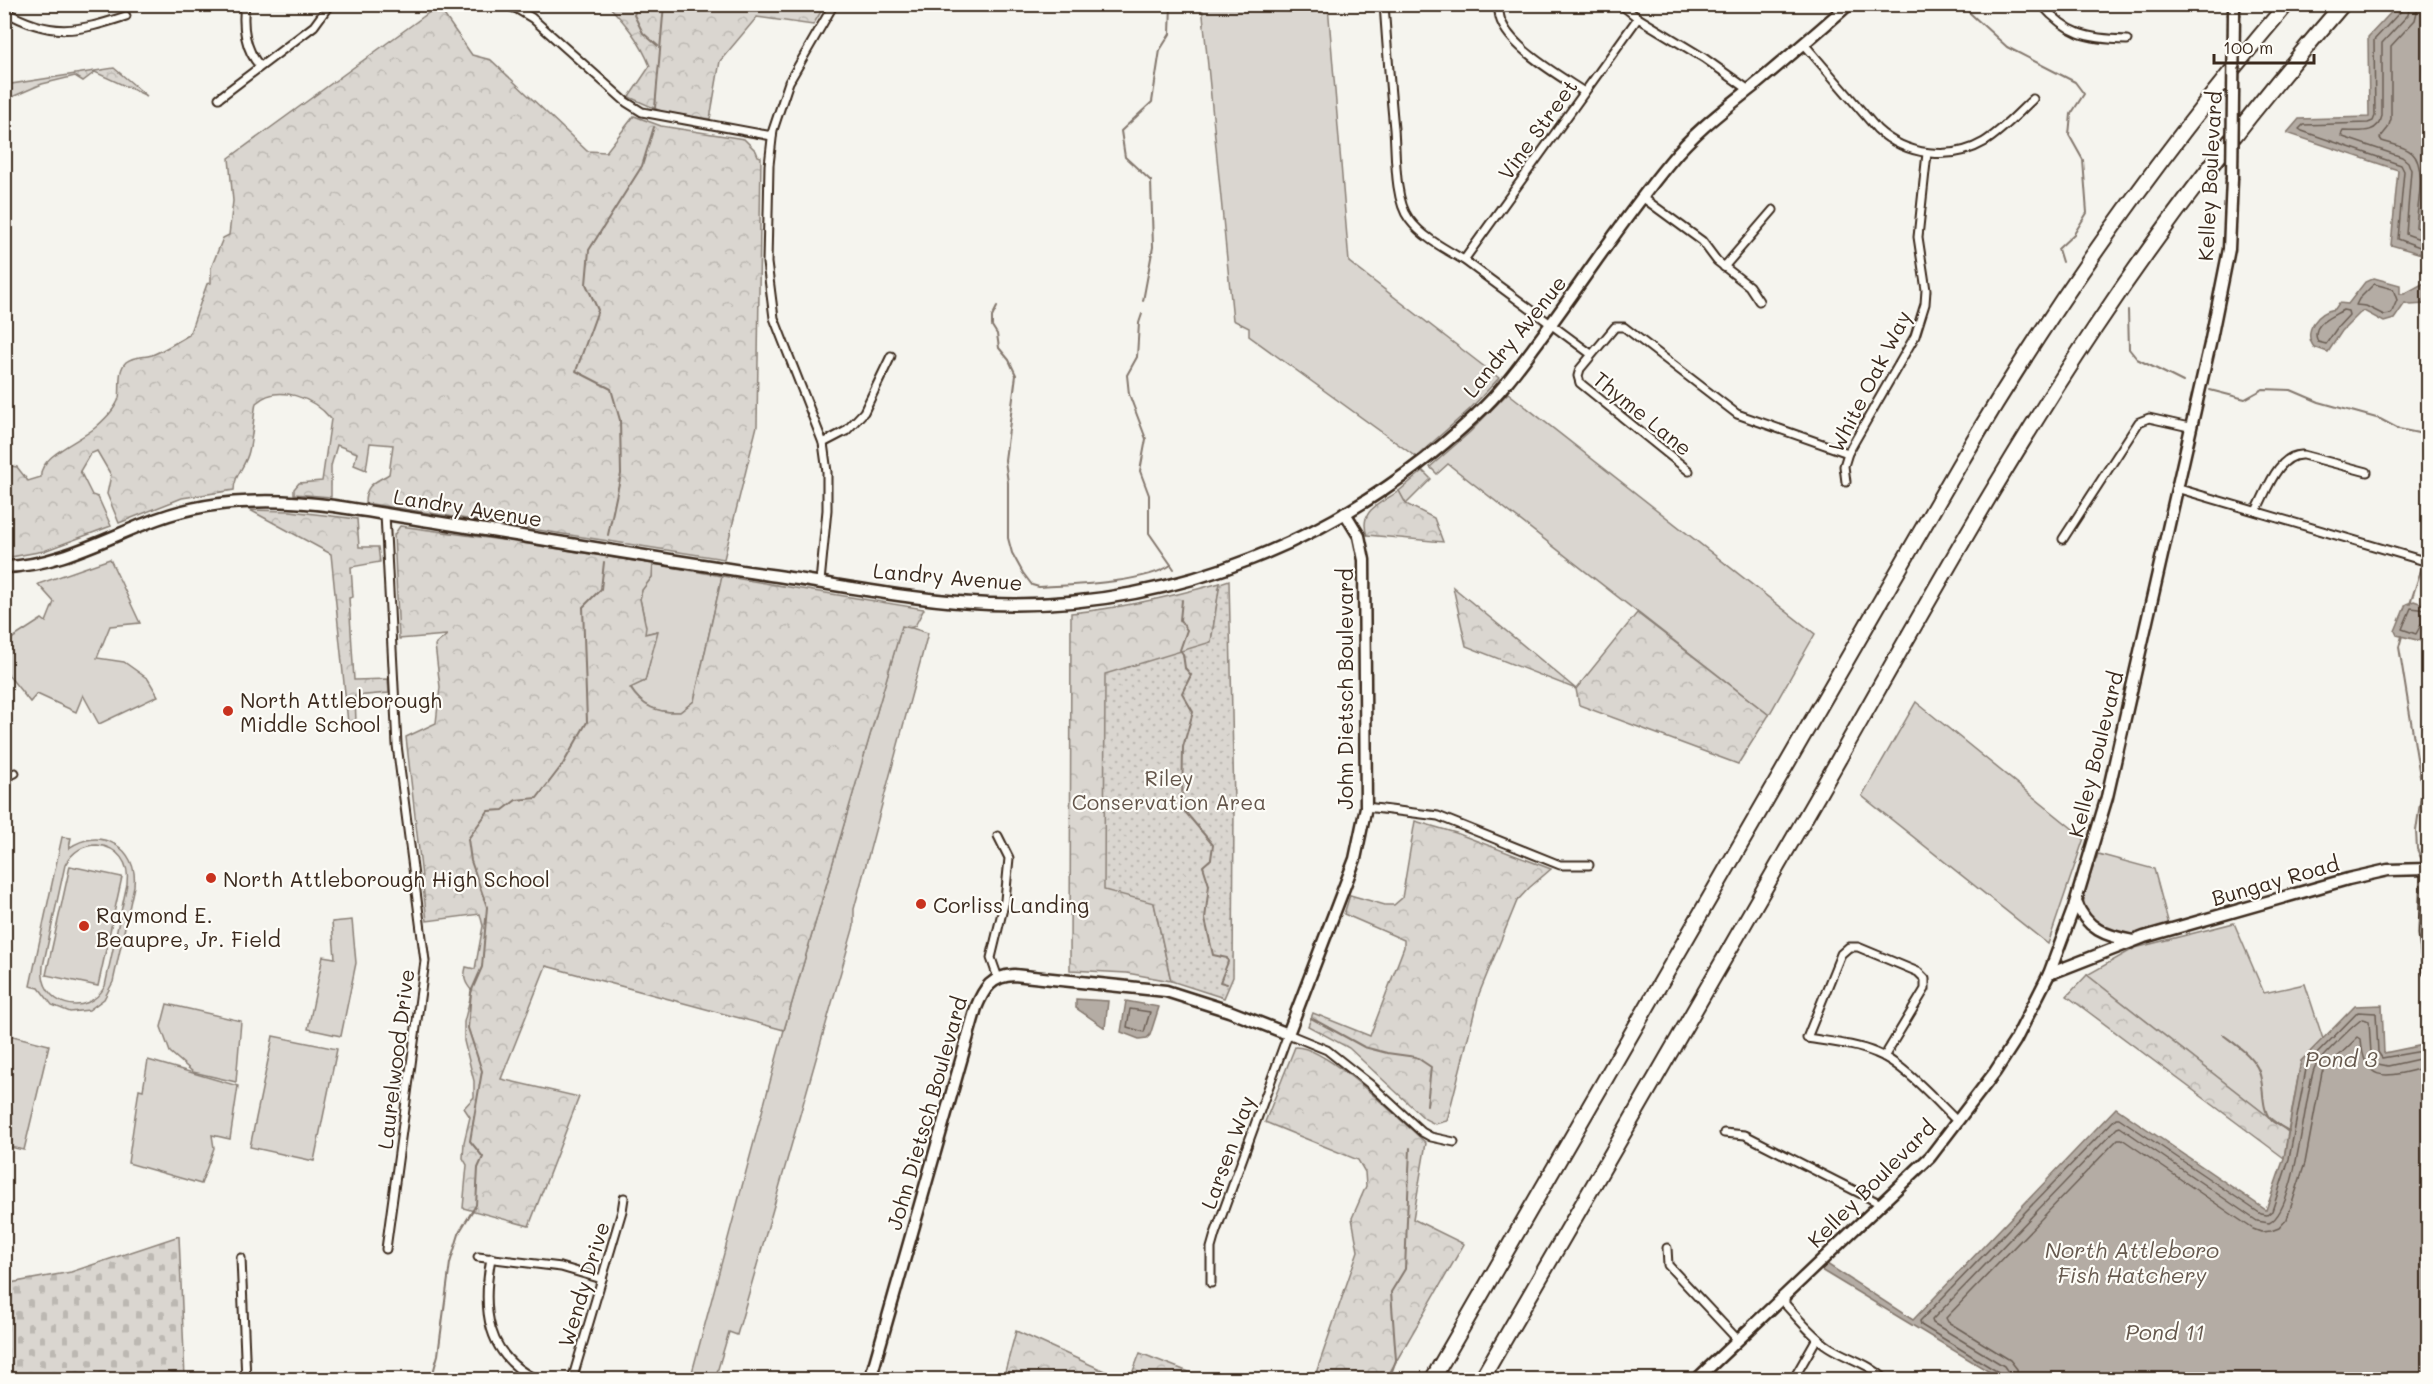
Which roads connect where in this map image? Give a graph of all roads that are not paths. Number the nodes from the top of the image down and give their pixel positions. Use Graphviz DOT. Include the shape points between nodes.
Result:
graph roads {
  1 [pos="245,4"];
  2 [pos="330,4"];
  3 [pos="502,4"];
  4 [pos="834,4"];
  5 [pos="1384,4"];
  6 [pos="1498,4"];
  7 [pos="1620,4"];
  8 [pos="1849,4"];
  9 [pos="2041,4"];
  10 [pos="2287,4"];
  11 [pos="2343,4"];
  12 [pos="2234,9"];
  13 [pos="4,11"];
  14 [pos="126,16"];
  15 [pos="1638,18"];
  16 [pos="2127,40"];
  17 [pos="1804,44"];
  18 [pos="260,66"];
  19 [pos="1749,90"];
  20 [pos="1584,92"];
  21 [pos="219,98"];
  22 [pos="2033,99"];
  23 [pos="772,136"];
  24 [pos="1927,153"];
  25 [pos="1642,197"];
  26 [pos="1773,210"];
  27 [pos="1464,260"];
  28 [pos="1724,267"];
  29 [pos="1758,301"];
  30 [pos="1551,325"];
  31 [pos="1592,354"];
  32 [pos="891,356"];
  33 [pos="2189,427"];
  34 [pos="823,443"];
  35 [pos="1848,453"];
  36 [pos="1689,471"];
  37 [pos="2367,472"];
  38 [pos="1846,482"];
  39 [pos="2176,488"];
  40 [pos="2256,511"];
  41 [pos="1345,513"];
  42 [pos="385,514"];
  43 [pos="2063,539"];
  44 [pos="2428,562"];
  45 [pos="4,567"];
  46 [pos="820,582"];
  47 [pos="15,773"];
  48 [pos="4,778"];
  49 [pos="1365,807"];
  50 [pos="998,836"];
  51 [pos="1589,865"];
  52 [pos="2427,869"];
  53 [pos="2076,902"];
  54 [pos="2134,941"];
  55 [pos="2427,972"];
  56 [pos="2049,974"];
  57 [pos="998,978"];
  58 [pos="1287,1034"];
  59 [pos="1884,1057"];
  60 [pos="1958,1122"];
  61 [pos="1724,1133"];
  62 [pos="1454,1142"];
  63 [pos="624,1197"];
  64 [pos="1881,1204"];
  65 [pos="1667,1248"];
  66 [pos="386,1249"];
  67 [pos="478,1257"];
  68 [pos="241,1258"];
  69 [pos="491,1258"];
  70 [pos="602,1279"];
  71 [pos="1210,1283"];
  72 [pos="1785,1295"];
  73 [pos="1817,1338"];
  74 [pos="1738,1340"];
  75 [pos="246,1380"];
  76 [pos="538,1380"];
  77 [pos="572,1380"];
  78 [pos="870,1380"];
  79 [pos="1432,1380"];
  80 [pos="1481,1380"];
  81 [pos="1696,1380"];
  82 [pos="1793,1380"];
  83 [pos="1886,1380"];
  1 -- 18 [label="street" via="247,43"];
  2 -- 18 [label="street" via="314,26"];
  3 -- 23 [label="street" via="532,18 642,112"];
  4 -- 23 [label="street" via="789,82"];
  5 -- 27 [label="street" via="1402,206 1421,231"];
  6 -- 20 [label="street" via="1501,22 1511,37"];
  7 -- 15 [label="street"];
  8 -- 17 [label="street, Landry Avenue"];
  9 -- 16 [label="street" via="2063,26 2080,34"];
  10 -- 79 [label="highway" via="2142,185 2009,381"];
  11 -- 80 [label="highway" via="2180,206 2034,422"];
  12 -- 33 [label="street, Kelley Boulevard, bridge" via="2229,249"];
  13 -- 14 [label="street" via="25,23 64,30"];
  15 -- 19 [label="street"];
  15 -- 20 [label="street, Vine Street"];
  17 -- 19 [label="street, Landry Avenue"];
  17 -- 24 [label="street" via="1876,129 1904,147"];
  18 -- 21 [label="street"];
  19 -- 25 [label="street, Landry Avenue" via="1674,156"];
  20 -- 27 [label="street, Vine Street"];
  22 -- 24 [label="street" via="1981,143 1952,153"];
  23 -- 34 [label="street" via="768,263 774,318"];
  24 -- 35 [label="street, White Oak Way" via="1917,237 1926,290 1922,315 1915,336"];
  25 -- 28 [label="street" via="1702,241"];
  25 -- 30 [label="street, Landry Avenue"];
  26 -- 28 [label="street"];
  27 -- 30 [label="street"];
  28 -- 29 [label="street" via="1749,286"];
  30 -- 31 [label="street"];
  30 -- 41 [label="street, Landry Avenue" via="1509,382 1435,453"];
  31 -- 35 [label="street" via="1613,329 1624,327 1737,414"];
  31 -- 36 [label="street, Thyme Lane" via="1580,369 1578,379 1583,387"];
  32 -- 34 [label="street" via="864,412 846,431"];
  33 -- 39 [label="street, Kelley Boulevard"];
  33 -- 43 [label="street" via="2149,418 2139,422"];
  34 -- 46 [label="street" via="827,510"];
  35 -- 38 [label="street, White Oak Way" via="1844,466"];
  37 -- 40 [label="street" via="2303,455 2292,456 2282,465"];
  39 -- 40 [label="street"];
  39 -- 53 [label="street, Kelley Boulevard" via="2107,796"];
  40 -- 44 [label="street"];
  41 -- 46 [label="street, Landry Avenue" via="1248,562 1194,580 1117,597 981,603"];
  41 -- 49 [label="street, John Dietsch Boulevard" via="1359,536 1364,560"];
  42 -- 45 [label="street, Landry Avenue" via="296,501 229,503 160,518 62,556"];
  42 -- 46 [label="street, Landry Avenue"];
  42 -- 66 [label="street, Laurelwood Drive" via="397,745 425,962"];
  47 -- 48 [label="street"];
  49 -- 51 [label="street" via="1438,816 1560,865"];
  49 -- 58 [label="street, John Dietsch Boulevard" via="1355,859"];
  50 -- 57 [label="street" via="1009,866 991,958"];
  52 -- 54 [label="street, Bungay Road" via="2362,875"];
  52 -- 55 [label="street" via="2423,934"];
  53 -- 54 [label="street" via="2092,927 2112,937"];
  53 -- 56 [label="street, Kelley Boulevard"];
  54 -- 56 [label="street, Bungay Road"];
  56 -- 60 [label="street, Kelley Boulevard" via="2015,1041"];
  57 -- 58 [label="street" via="1014,975 1166,991"];
  57 -- 78 [label="street, John Dietsch Boulevard" via="986,987 976,1008"];
  58 -- 62 [label="street" via="1327,1050 1422,1132"];
  58 -- 71 [label="street, Larsen Way" via="1215,1234"];
  59 -- 59 [label="street" via="1807,1038 1841,954 1849,947 1858,947 1918,972 1925,979 1925,989"];
  59 -- 60 [label="street"];
  60 -- 64 [label="street, Kelley Boulevard" via="1930,1157"];
  61 -- 64 [label="street" via="1745,1135"];
  63 -- 70 [label="street, Wendy Drive"];
  64 -- 72 [label="street, Kelley Boulevard"];
  65 -- 74 [label="street" via="1668,1265"];
  67 -- 69 [label="street"];
  68 -- 75 [label="street"];
  69 -- 70 [label="street" via="561,1267"];
  69 -- 76 [label="street" via="485,1294 497,1343 514,1364"];
  70 -- 77 [label="street, Wendy Drive"];
  72 -- 73 [label="street" via="1785,1304"];
  72 -- 74 [label="street, Kelley Boulevard"];
  73 -- 82 [label="street"];
  73 -- 83 [label="street" via="1829,1348 1873,1368"];
  74 -- 81 [label="street, Kelley Boulevard"];
}
